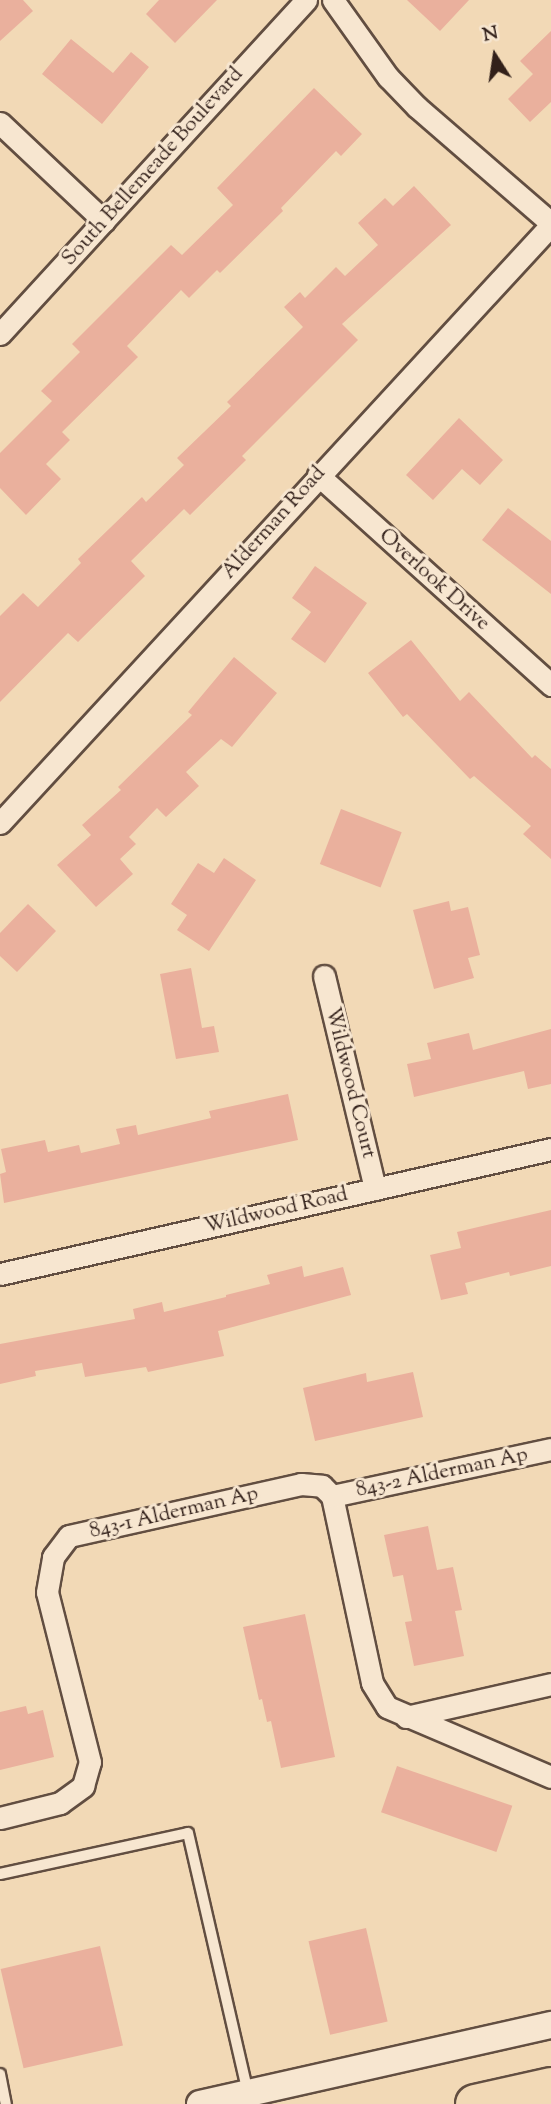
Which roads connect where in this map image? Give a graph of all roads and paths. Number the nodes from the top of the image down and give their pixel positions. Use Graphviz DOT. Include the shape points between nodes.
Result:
graph roads {
  1 [pos="306,0"];
  2 [pos="333,0"];
  3 [pos="0,123"];
  4 [pos="104,221"];
  5 [pos="551,224"];
  6 [pos="0,334"];
  7 [pos="318,475"];
  8 [pos="551,685"];
  9 [pos="0,823"];
  10 [pos="324,976"];
  11 [pos="551,1149"];
  12 [pos="375,1189"];
  13 [pos="0,1274"];
  14 [pos="551,1449"];
  15 [pos="332,1496"];
  16 [pos="551,1685"];
  17 [pos="407,1717"];
  18 [pos="551,1777"];
  19 [pos="0,1818"];
  20 [pos="0,1874"];
  21 [pos="551,2025"];
  22 [pos="0,2074"];
  23 [pos="551,2087"];
  24 [pos="248,2093"];
  25 [pos="6,2104"];
  26 [pos="200,2104"];
  27 [pos="475,2104"];
  1 -- 4 [label="street, South Bellemeade Boulevard"];
  2 -- 5 [label="street" via="388,77 417,107"];
  3 -- 4 [label="street"];
  4 -- 6 [label="street, South Bellemeade Boulevard"];
  5 -- 7 [label="street, Alderman Road"];
  7 -- 8 [label="street, Overlook Drive"];
  7 -- 9 [label="street, Alderman Road"];
  10 -- 12 [label="street, Wildwood Court"];
  11 -- 12 [label="street, Wildwood Road"];
  12 -- 13 [label="street, Wildwood Road"];
  14 -- 15 [label="street, 843-2 Alderman Ap"];
  15 -- 17 [label="street" via="372,1683 387,1707"];
  15 -- 19 [label="street, 843-1 Alderman Ap" via="322,1486 301,1484 69,1536 53,1557 47,1592 90,1762 83,1786 61,1803"];
  16 -- 17 [label="street"];
  17 -- 18 [label="street"];
  20 -- 24 [label="lane" via="188,1833"];
  21 -- 24 [label="street"];
  22 -- 25 [label="lane"];
  23 -- 27 [label="highway"];
  24 -- 26 [label="street"];
}
